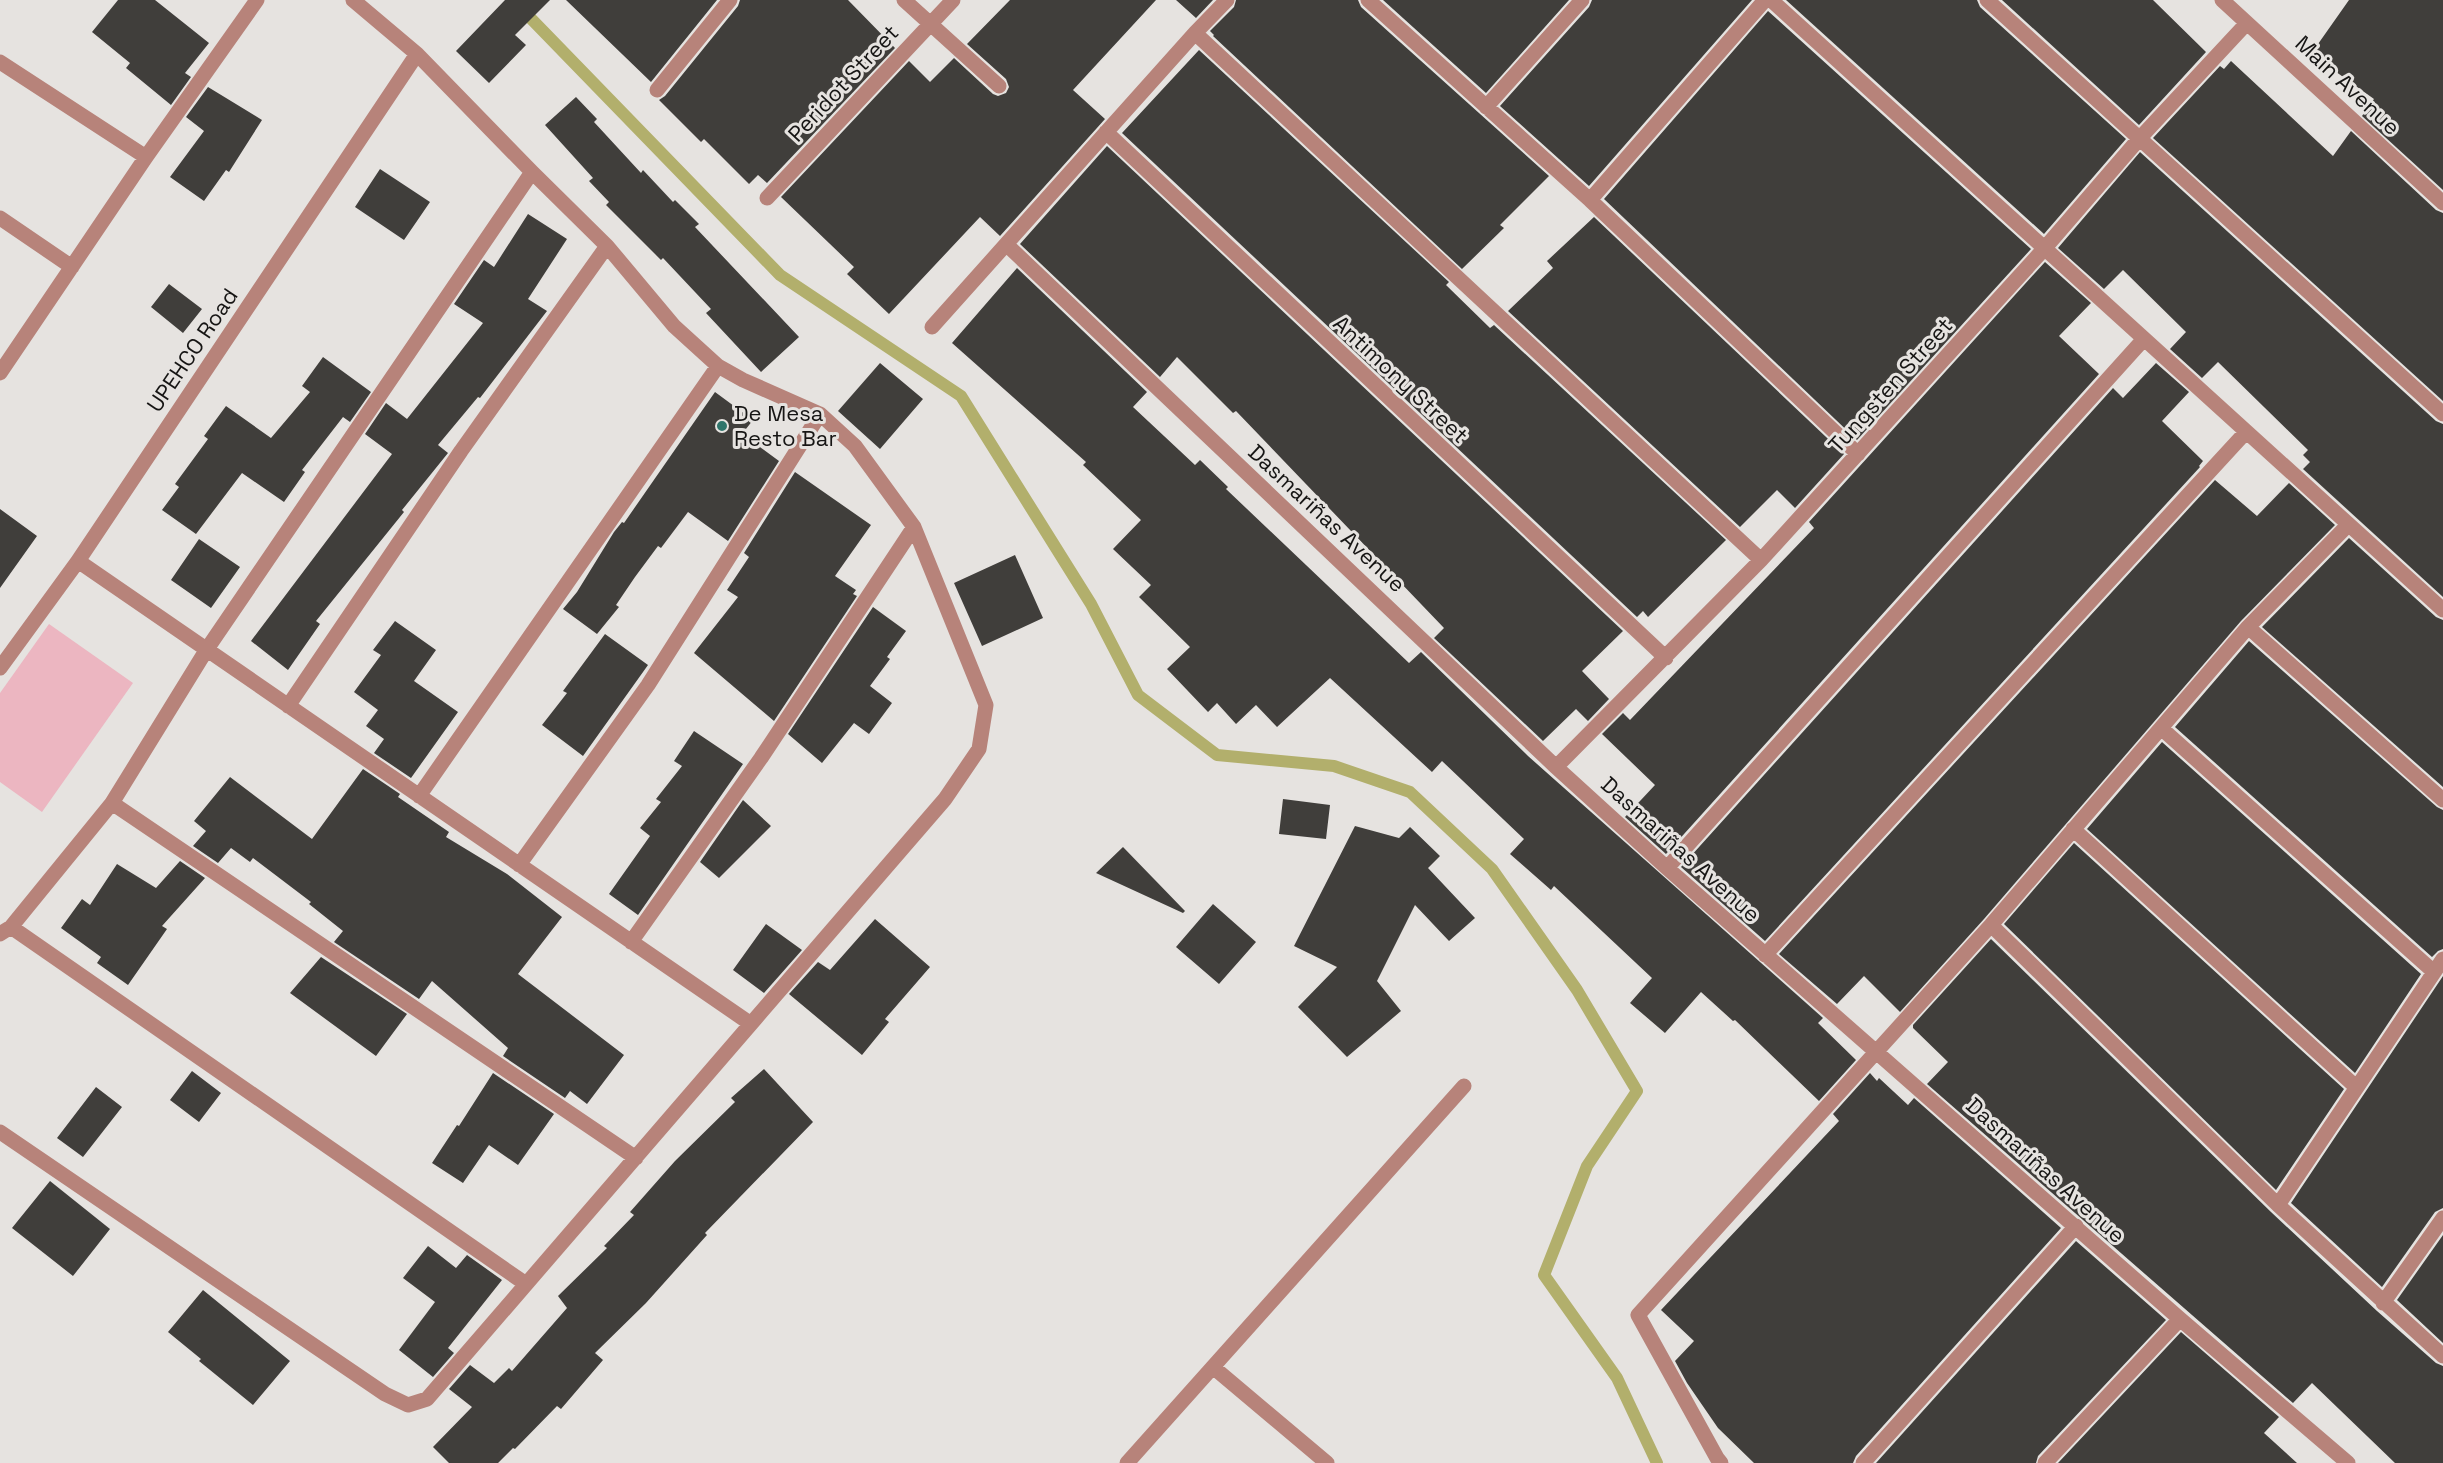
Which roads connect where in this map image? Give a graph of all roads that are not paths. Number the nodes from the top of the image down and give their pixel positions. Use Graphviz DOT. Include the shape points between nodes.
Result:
graph roads {
  1 [pos="257,0"];
  2 [pos="353,0"];
  3 [pos="730,0"];
  4 [pos="904,0"];
  5 [pos="953,0"];
  6 [pos="1227,0"];
  7 [pos="1368,0"];
  8 [pos="1582,0"];
  9 [pos="1765,0"];
  10 [pos="1771,0"];
  11 [pos="1987,0"];
  12 [pos="2222,0"];
  13 [pos="931,23"];
  14 [pos="2247,23"];
  15 [pos="1195,33"];
  16 [pos="417,54"];
  17 [pos="0,62"];
  18 [pos="999,86"];
  19 [pos="657,90"];
  20 [pos="1486,107"];
  21 [pos="1106,132"];
  22 [pos="2139,139"];
  23 [pos="146,157"];
  24 [pos="532,172"];
  25 [pos="767,198"];
  26 [pos="1590,200"];
  27 [pos="2443,203"];
  28 [pos="0,218"];
  29 [pos="1007,245"];
  30 [pos="608,246"];
  31 [pos="2044,249"];
  32 [pos="72,267"];
  33 [pos="932,327"];
  34 [pos="2144,339"];
  35 [pos="718,366"];
  36 [pos="0,373"];
  37 [pos="820,414"];
  38 [pos="2443,414"];
  39 [pos="2246,432"];
  40 [pos="1858,454"];
  41 [pos="2348,525"];
  42 [pos="914,527"];
  43 [pos="1761,560"];
  44 [pos="78,561"];
  45 [pos="2443,610"];
  46 [pos="2248,627"];
  47 [pos="207,650"];
  48 [pos="1666,658"];
  49 [pos="0,668"];
  50 [pos="288,706"];
  51 [pos="2161,728"];
  52 [pos="1556,767"];
  53 [pos="419,796"];
  54 [pos="2443,800"];
  55 [pos="112,803"];
  56 [pos="2073,829"];
  57 [pos="519,865"];
  58 [pos="1667,868"];
  59 [pos="1991,926"];
  60 [pos="5,931"];
  61 [pos="631,942"];
  62 [pos="1765,955"];
  63 [pos="2443,959"];
  64 [pos="2434,972"];
  65 [pos="751,1024"];
  66 [pos="1877,1051"];
  67 [pos="1464,1086"];
  68 [pos="2356,1088"];
  69 [pos="0,1132"];
  70 [pos="636,1158"];
  71 [pos="2278,1204"];
  72 [pos="2443,1218"];
  73 [pos="2076,1226"];
  74 [pos="526,1284"];
  75 [pos="2383,1303"];
  76 [pos="2180,1319"];
  77 [pos="2443,1356"];
  78 [pos="1213,1367"];
  79 [pos="1127,1463"];
  80 [pos="1327,1463"];
  81 [pos="1721,1463"];
  82 [pos="1863,1463"];
  83 [pos="2045,1463"];
  84 [pos="2348,1463"];
  1 -- 23 [label="street"];
  2 -- 16 [label="street"];
  3 -- 19 [label="street"];
  4 -- 13 [label="street"];
  5 -- 13 [label="street, Peridot Street"];
  6 -- 15 [label="street"];
  7 -- 20 [label="street"];
  8 -- 20 [label="street"];
  9 -- 26 [label="street"];
  10 -- 31 [label="street"];
  11 -- 22 [label="street"];
  12 -- 14 [label="street, Main Avenue"];
  13 -- 18 [label="street"];
  13 -- 25 [label="street, Peridot Street"];
  14 -- 22 [label="street, Tungsten Street"];
  14 -- 27 [label="street, Main Avenue"];
  15 -- 21 [label="street"];
  15 -- 43 [label="street"];
  16 -- 24 [label="street"];
  16 -- 44 [label="street, UPEHCO Road"];
  17 -- 23 [label="street"];
  20 -- 26 [label="street"];
  21 -- 29 [label="street"];
  21 -- 48 [label="street, Antimony Street"];
  22 -- 31 [label="street, Tungsten Street"];
  22 -- 38 [label="street"];
  23 -- 32 [label="street"];
  24 -- 30 [label="street"];
  24 -- 47 [label="street"];
  26 -- 40 [label="street"];
  28 -- 32 [label="street"];
  29 -- 33 [label="street"];
  29 -- 52 [label="street, Dasmariñas Avenue"];
  30 -- 35 [label="street" via="674,326"];
  30 -- 50 [label="street" via="461,451"];
  31 -- 34 [label="street"];
  31 -- 40 [label="street, Tungsten Street"];
  32 -- 36 [label="street"];
  34 -- 39 [label="street"];
  34 -- 58 [label="street"];
  35 -- 37 [label="street"];
  35 -- 53 [label="street"];
  37 -- 42 [label="street" via="855,446"];
  37 -- 57 [label="street" via="648,685"];
  39 -- 41 [label="street"];
  39 -- 62 [label="street"];
  40 -- 43 [label="street, Tungsten Street"];
  41 -- 45 [label="street"];
  41 -- 46 [label="street"];
  42 -- 61 [label="street" via="762,758"];
  42 -- 65 [label="street" via="986,705 980,749 945,799"];
  43 -- 48 [label="street, Tungsten Street"];
  44 -- 47 [label="street"];
  44 -- 49 [label="street, UPEHCO Road"];
  46 -- 51 [label="street"];
  46 -- 54 [label="street"];
  47 -- 50 [label="street"];
  47 -- 55 [label="street"];
  48 -- 52 [label="street, Tungsten Street"];
  50 -- 53 [label="street"];
  51 -- 56 [label="street"];
  51 -- 64 [label="street"];
  52 -- 58 [label="street, Dasmariñas Avenue"];
  53 -- 57 [label="street"];
  55 -- 60 [label="street"];
  55 -- 70 [label="street"];
  56 -- 59 [label="street"];
  56 -- 68 [label="street"];
  57 -- 61 [label="street"];
  58 -- 62 [label="street, Dasmariñas Avenue"];
  59 -- 66 [label="street"];
  59 -- 71 [label="street"];
  60 -- 74 [label="street"];
  61 -- 65 [label="street"];
  62 -- 66 [label="street, Dasmariñas Avenue"];
  63 -- 64 [label="street"];
  64 -- 68 [label="street"];
  65 -- 70 [label="street"];
  66 -- 73 [label="street, Dasmariñas Avenue"];
  66 -- 81 [label="street" via="1638,1315"];
  67 -- 78 [label="street"];
  68 -- 71 [label="street"];
  69 -- 74 [label="street" via="385,1394 408,1405 427,1399"];
  70 -- 74 [label="street"];
  71 -- 75 [label="street"];
  72 -- 75 [label="street"];
  73 -- 76 [label="street, Dasmariñas Avenue"];
  73 -- 82 [label="street"];
  75 -- 77 [label="street"];
  76 -- 83 [label="street"];
  76 -- 84 [label="street, Dasmariñas Avenue"];
  78 -- 79 [label="street"];
  78 -- 80 [label="street"];
}
